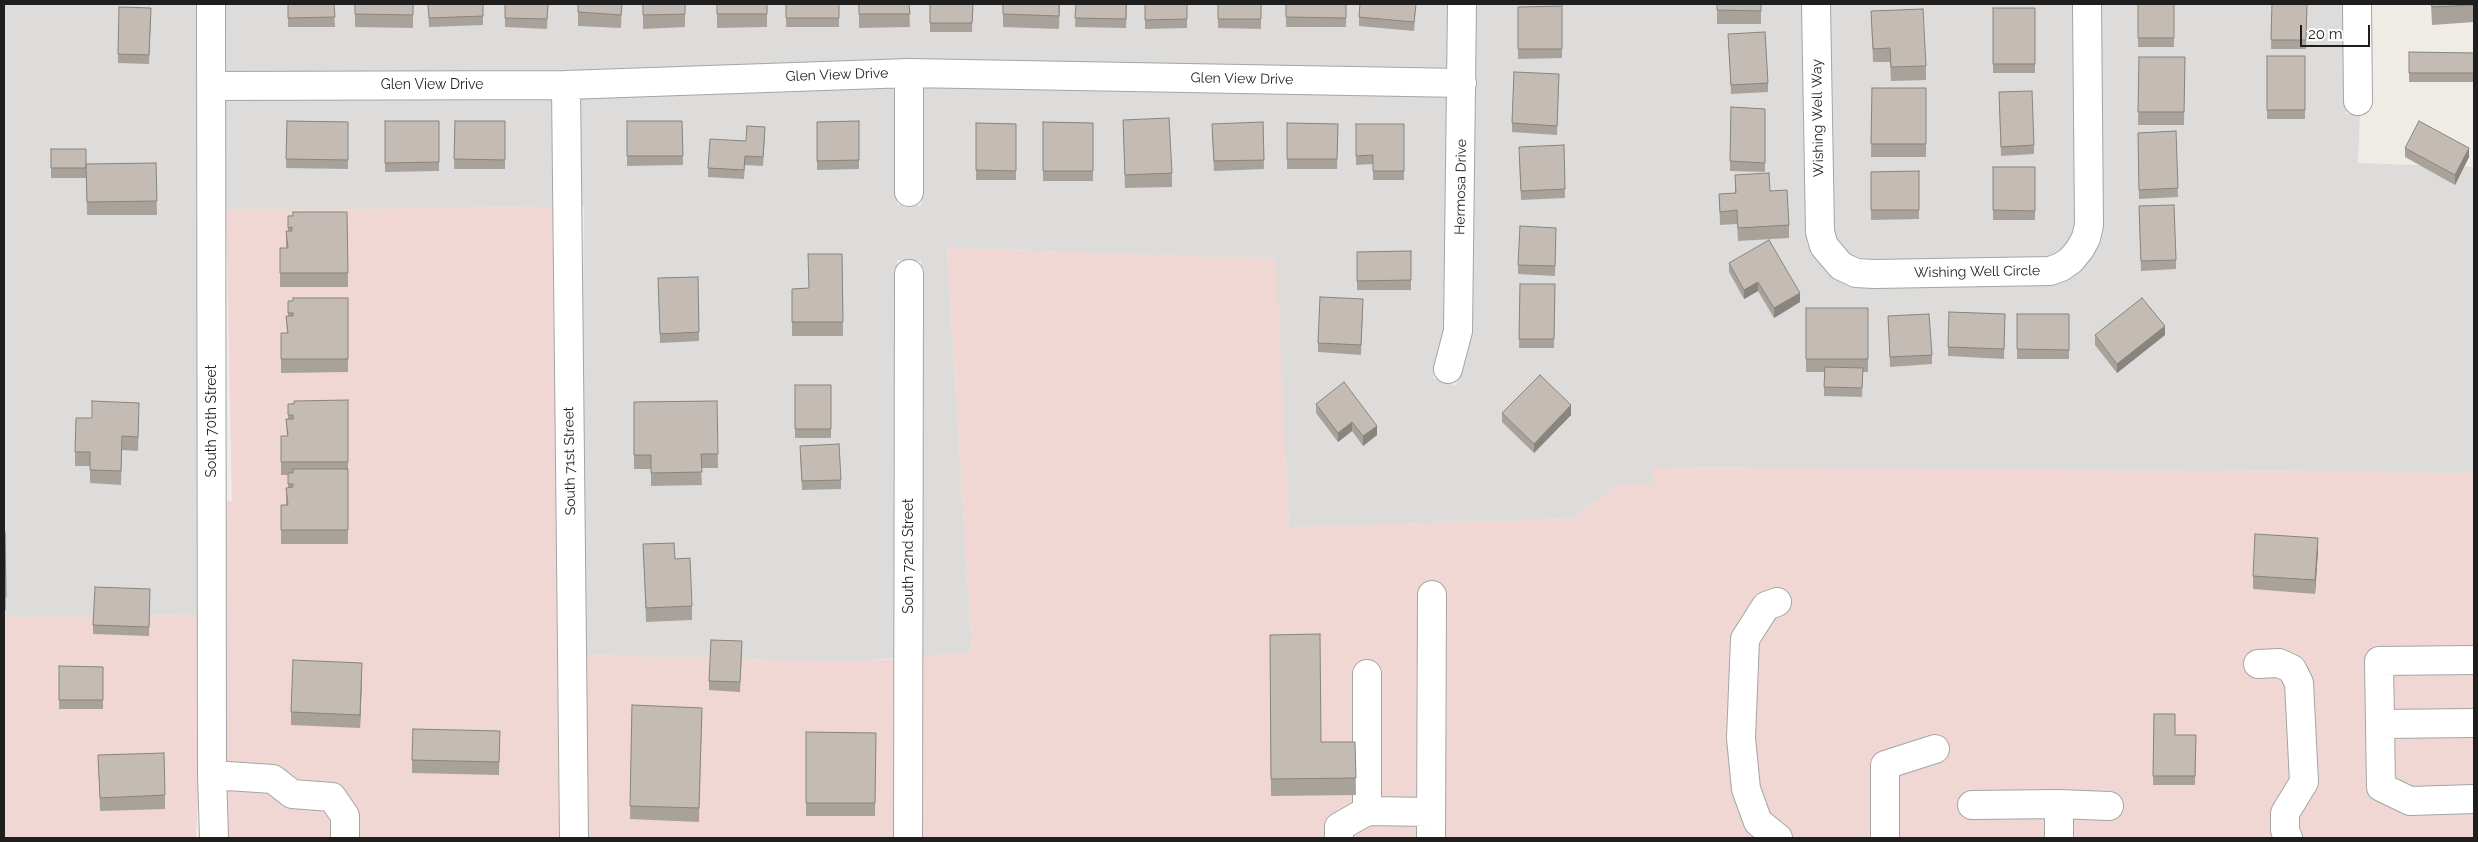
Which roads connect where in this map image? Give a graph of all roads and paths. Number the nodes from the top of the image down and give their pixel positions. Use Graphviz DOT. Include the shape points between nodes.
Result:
graph roads {
  1 [pos="212,4"];
  2 [pos="1462,4"];
  3 [pos="1816,4"];
  4 [pos="2087,4"];
  5 [pos="2357,4"];
  6 [pos="909,73"];
  7 [pos="1462,83"];
  8 [pos="566,85"];
  9 [pos="212,86"];
  10 [pos="2358,101"];
  11 [pos="909,192"];
  12 [pos="1820,232"];
  13 [pos="909,274"];
  14 [pos="1448,369"];
  15 [pos="1432,595"];
  16 [pos="1777,602"];
  17 [pos="2474,660"];
  18 [pos="2258,664"];
  19 [pos="1367,674"];
  20 [pos="2474,723"];
  21 [pos="2381,724"];
  22 [pos="1934,749"];
  23 [pos="212,775"];
  24 [pos="2474,799"];
  25 [pos="2059,804"];
  26 [pos="1972,805"];
  27 [pos="2109,806"];
  28 [pos="1368,811"];
  29 [pos="1431,825"];
  30 [pos="214,838"];
  31 [pos="345,838"];
  32 [pos="574,838"];
  33 [pos="908,838"];
  34 [pos="1339,838"];
  35 [pos="1778,838"];
  36 [pos="1885,838"];
  37 [pos="2059,838"];
  38 [pos="2288,838"];
  1 -- 9 [label="street, South 70th Street"];
  2 -- 7 [label="street, Hermosa Drive"];
  3 -- 12 [label="street, Wishing Well Way"];
  4 -- 12 [label="street, Wishing Well Circle" via="2089,225 2086,238 2071,260 2050,271 1856,272 1848,271 1835,260 1824,246"];
  5 -- 10 [label="street"];
  6 -- 7 [label="street, Glen View Drive"];
  6 -- 8 [label="street, Glen View Drive"];
  6 -- 11 [label="street"];
  7 -- 14 [label="street, Hermosa Drive" via="1458,331"];
  8 -- 9 [label="street, Glen View Drive"];
  8 -- 32 [label="street, South 71st Street"];
  9 -- 23 [label="street, South 70th Street"];
  13 -- 33 [label="street, South 72nd Street"];
  15 -- 29 [label="street"];
  16 -- 35 [label="street" via="1766,606 1745,639 1741,738 1746,789 1758,822"];
  17 -- 21 [label="street" via="2379,661"];
  18 -- 38 [label="street" via="2279,663 2292,669 2300,683 2304,782 2285,813"];
  19 -- 28 [label="street"];
  20 -- 21 [label="street"];
  21 -- 24 [label="street" via="2381,787 2410,801"];
  22 -- 36 [label="street" via="1886,765"];
  23 -- 30 [label="street, South 70th Street"];
  23 -- 31 [label="street" via="273,779 292,794 332,797 345,816"];
  25 -- 26 [label="street"];
  25 -- 27 [label="street"];
  25 -- 37 [label="street"];
  28 -- 29 [label="street"];
  28 -- 34 [label="street" via="1339,827"];
}
